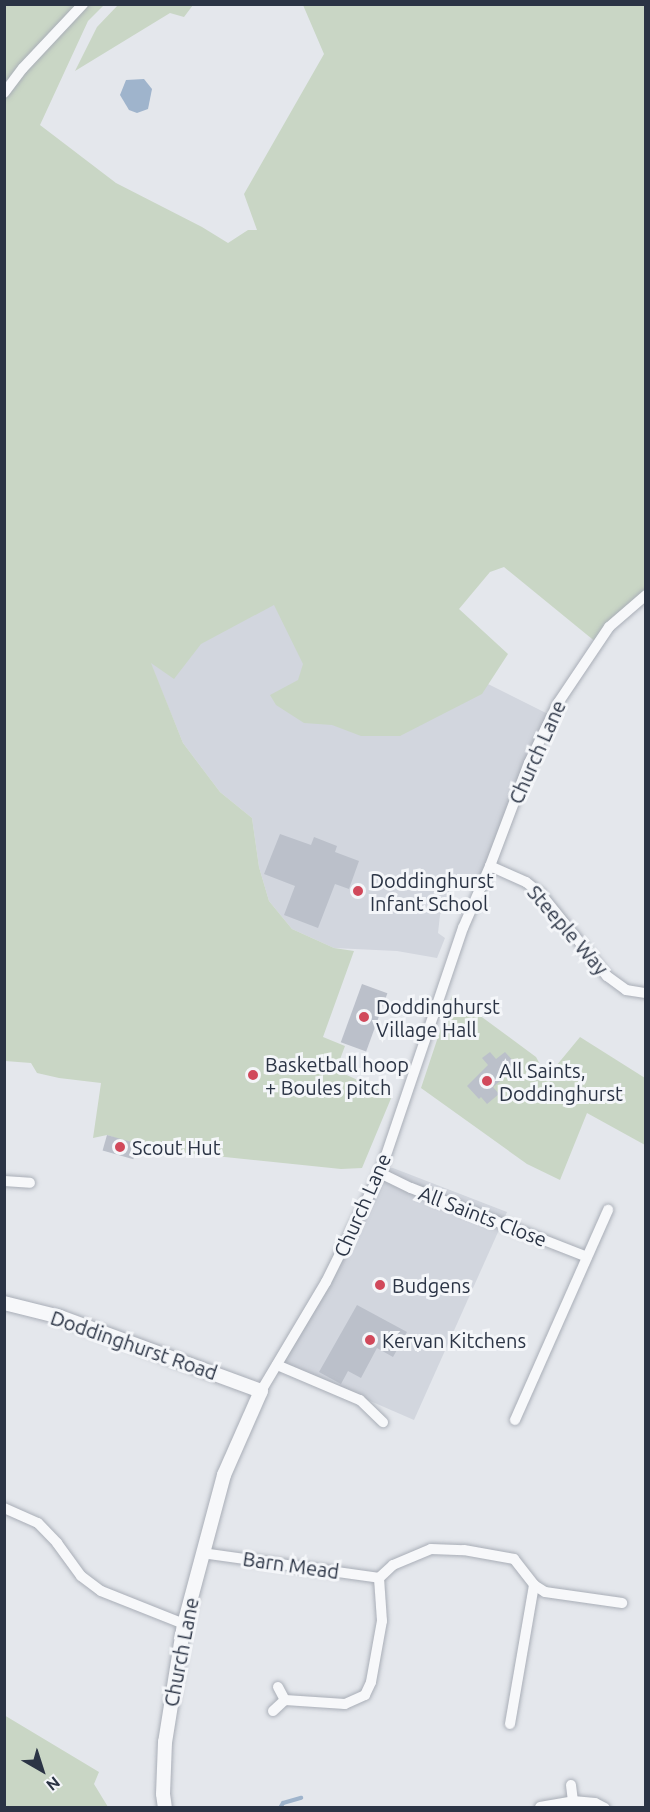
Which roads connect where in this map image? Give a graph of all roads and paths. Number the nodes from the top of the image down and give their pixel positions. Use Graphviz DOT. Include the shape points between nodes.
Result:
graph roads {
  1 [pos="83,4"];
  2 [pos="4,93"];
  3 [pos="645,595"];
  4 [pos="490,866"];
  5 [pos="645,993"];
  6 [pos="380,1173"];
  7 [pos="4,1181"];
  8 [pos="30,1183"];
  9 [pos="608,1209"];
  10 [pos="587,1257"];
  11 [pos="4,1303"];
  12 [pos="277,1365"];
  13 [pos="261,1391"];
  14 [pos="515,1420"];
  15 [pos="383,1422"];
  16 [pos="4,1508"];
  17 [pos="202,1553"];
  18 [pos="379,1578"];
  19 [pos="534,1585"];
  20 [pos="622,1603"];
  21 [pos="184,1624"];
  22 [pos="278,1687"];
  23 [pos="285,1700"];
  24 [pos="273,1711"];
  25 [pos="510,1724"];
  26 [pos="571,1785"];
  27 [pos="573,1801"];
  28 [pos="540,1807"];
  29 [pos="165,1808"];
  30 [pos="605,1808"];
  1 -- 2 [label="street"];
  3 -- 4 [label="street, Church Lane" via="609,627 558,703 529,763"];
  4 -- 5 [label="street, Steeple Way" via="526,882 540,893 607,976 626,990"];
  4 -- 6 [label="street, Church Lane" via="463,928"];
  6 -- 10 [label="street, All Saints Close"];
  6 -- 12 [label="street, Church Lane" via="326,1282"];
  7 -- 8 [label="street"];
  9 -- 10 [label="street"];
  10 -- 14 [label="street"];
  11 -- 13 [label="street, Doddinghurst Road" via="60,1317"];
  12 -- 13 [label="street, Church Lane"];
  12 -- 15 [label="street" via="360,1400"];
  13 -- 17 [label="street, Church Lane" via="224,1475"];
  16 -- 21 [label="street" via="38,1523 81,1576 101,1591"];
  17 -- 18 [label="street, Barn Mead"];
  17 -- 21 [label="street, Church Lane"];
  18 -- 19 [label="street" via="393,1565 431,1549 464,1550 514,1559"];
  18 -- 23 [label="street" via="382,1621 372,1682 365,1695 345,1704"];
  19 -- 20 [label="street" via="545,1592"];
  19 -- 25 [label="street"];
  21 -- 29 [label="street, Church Lane" via="165,1742"];
  22 -- 23 [label="street"];
  23 -- 24 [label="street"];
  26 -- 27 [label="street"];
  27 -- 28 [label="street"];
  27 -- 30 [label="street"];
}
